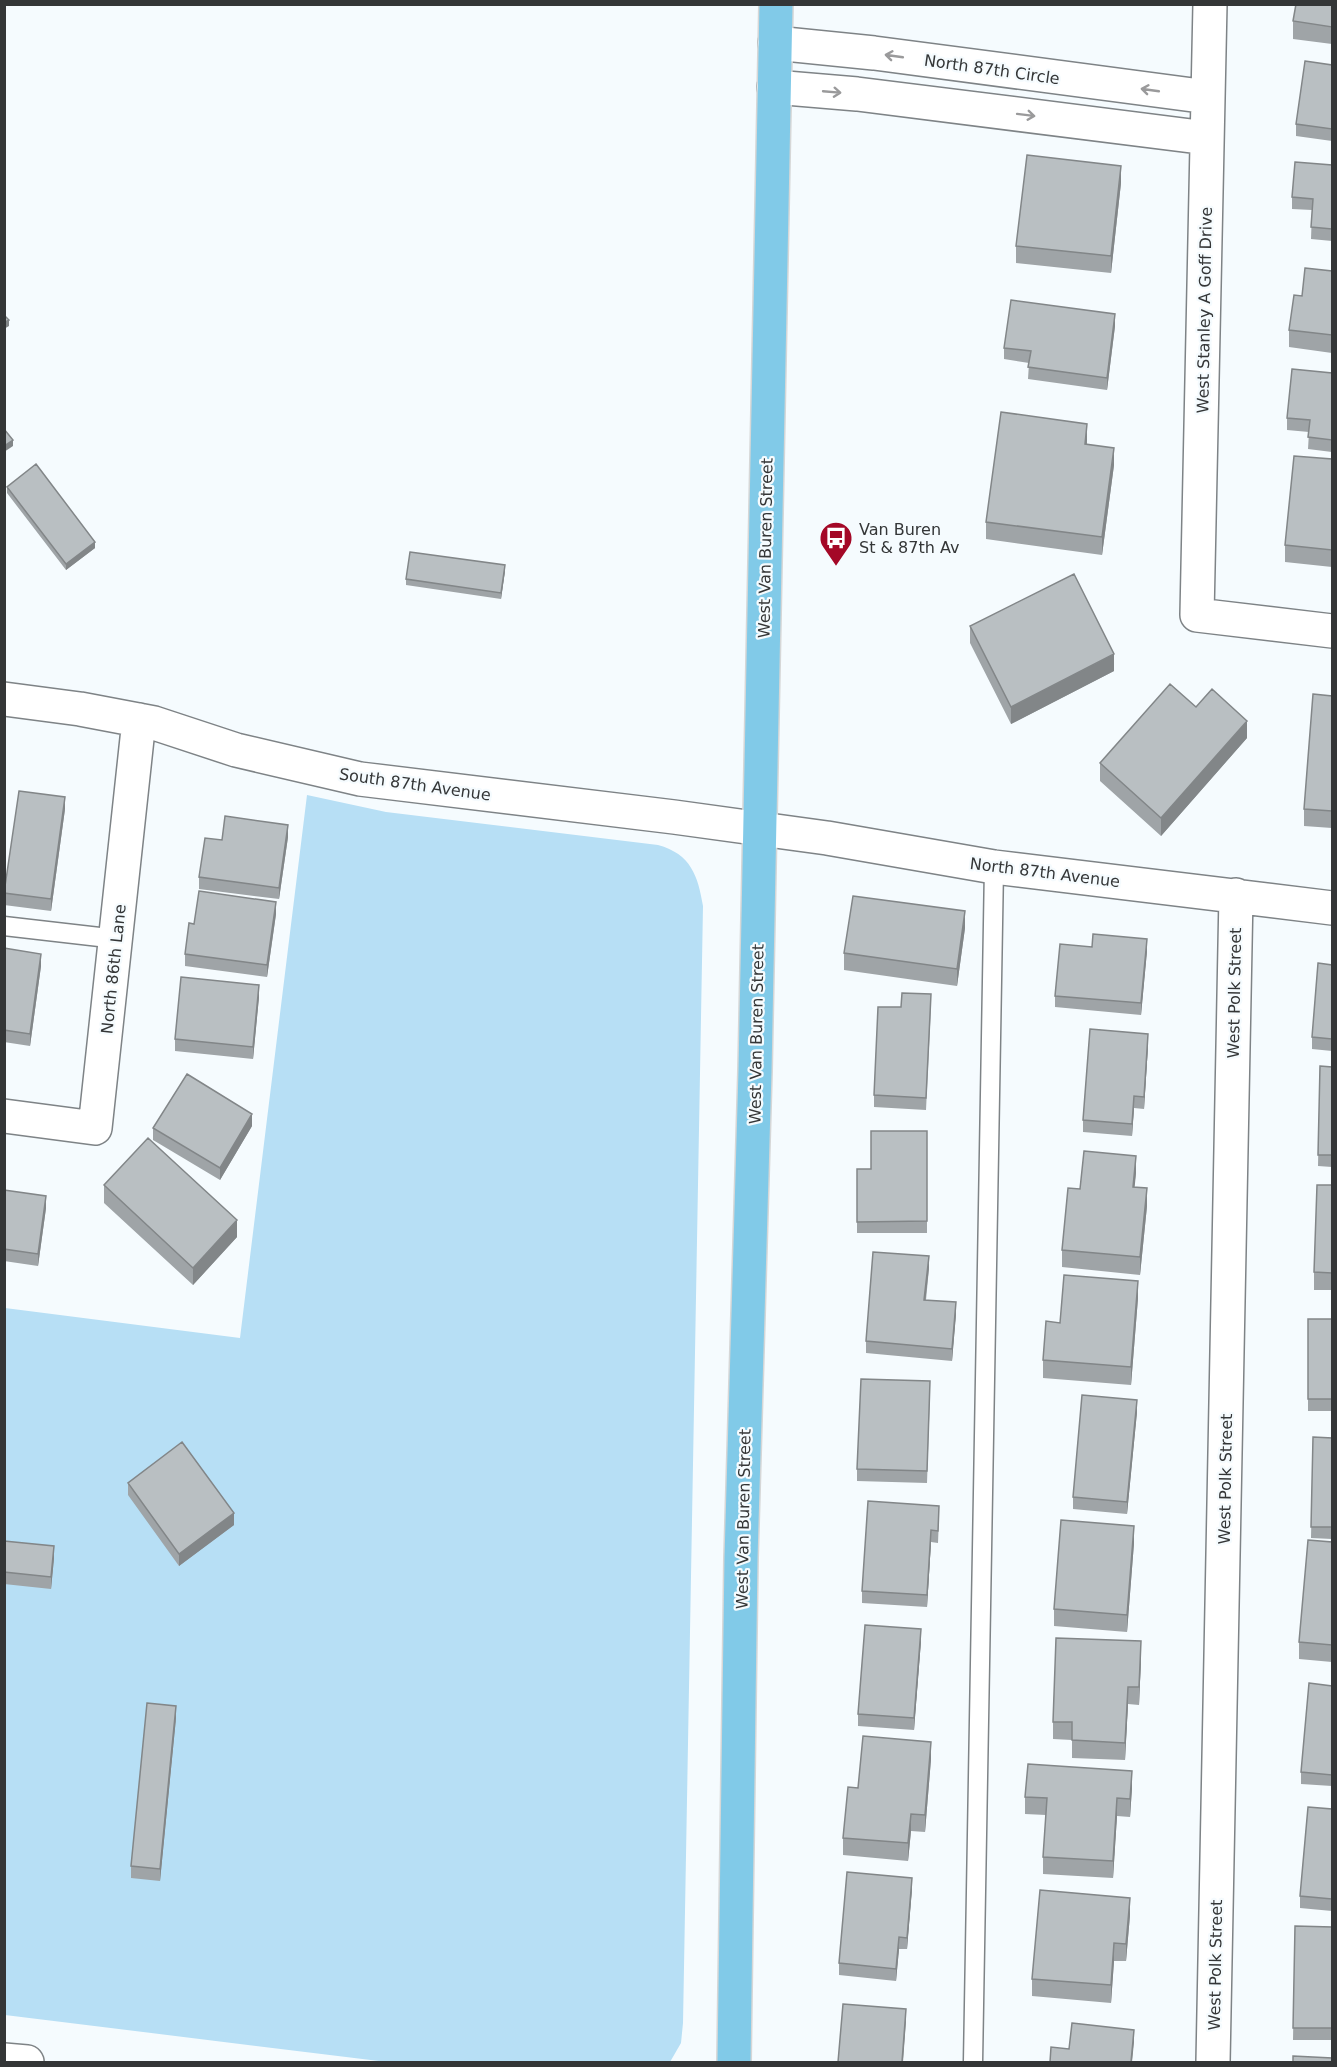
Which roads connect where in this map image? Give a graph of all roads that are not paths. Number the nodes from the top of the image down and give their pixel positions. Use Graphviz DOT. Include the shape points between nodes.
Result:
graph roads {
  1 [pos="776,4"];
  2 [pos="1210,4"];
  3 [pos="775,43"];
  4 [pos="774,87"];
  5 [pos="1208,97"];
  6 [pos="1207,138"];
  7 [pos="1332,631"];
  8 [pos="4,699"];
  9 [pos="139,720"];
  10 [pos="759,829"];
  11 [pos="994,867"];
  12 [pos="1236,895"];
  13 [pos="1332,908"];
  14 [pos="4,926"];
  15 [pos="117,939"];
  16 [pos="4,1116"];
  17 [pos="4,2060"];
  18 [pos="27,2062"];
  19 [pos="735,2062"];
  20 [pos="973,2062"];
  21 [pos="1213,2062"];
  1 -- 3 [label="main road, West Van Buren Street"];
  2 -- 5 [label="street, West Stanley A Goff Drive"];
  3 -- 4 [label="main road, West Van Buren Street"];
  5 -- 3 [label="street, North 87th Circle, one-way"];
  4 -- 6 [label="street, one-way"];
  4 -- 10 [label="main road, West Van Buren Street"];
  5 -- 6 [label="street, West Stanley A Goff Drive"];
  6 -- 7 [label="street, West Stanley A Goff Drive" via="1197,615"];
  8 -- 9 [label="street, South 87th Avenue"];
  9 -- 10 [label="street, South 87th Avenue" via="236,750 360,779"];
  9 -- 15 [label="street, North 86th Lane"];
  10 -- 11 [label="street, North 87th Avenue"];
  10 -- 19 [label="main road, West Van Buren Street" via="741,1558"];
  11 -- 12 [label="street, North 87th Avenue"];
  11 -- 20 [label="lane"];
  12 -- 13 [label="street, North 87th Avenue"];
  12 -- 21 [label="street, West Polk Street"];
  14 -- 15 [label="lane"];
  15 -- 16 [label="street, North 86th Lane" via="95,1128"];
  17 -- 18 [label="street"];
}
